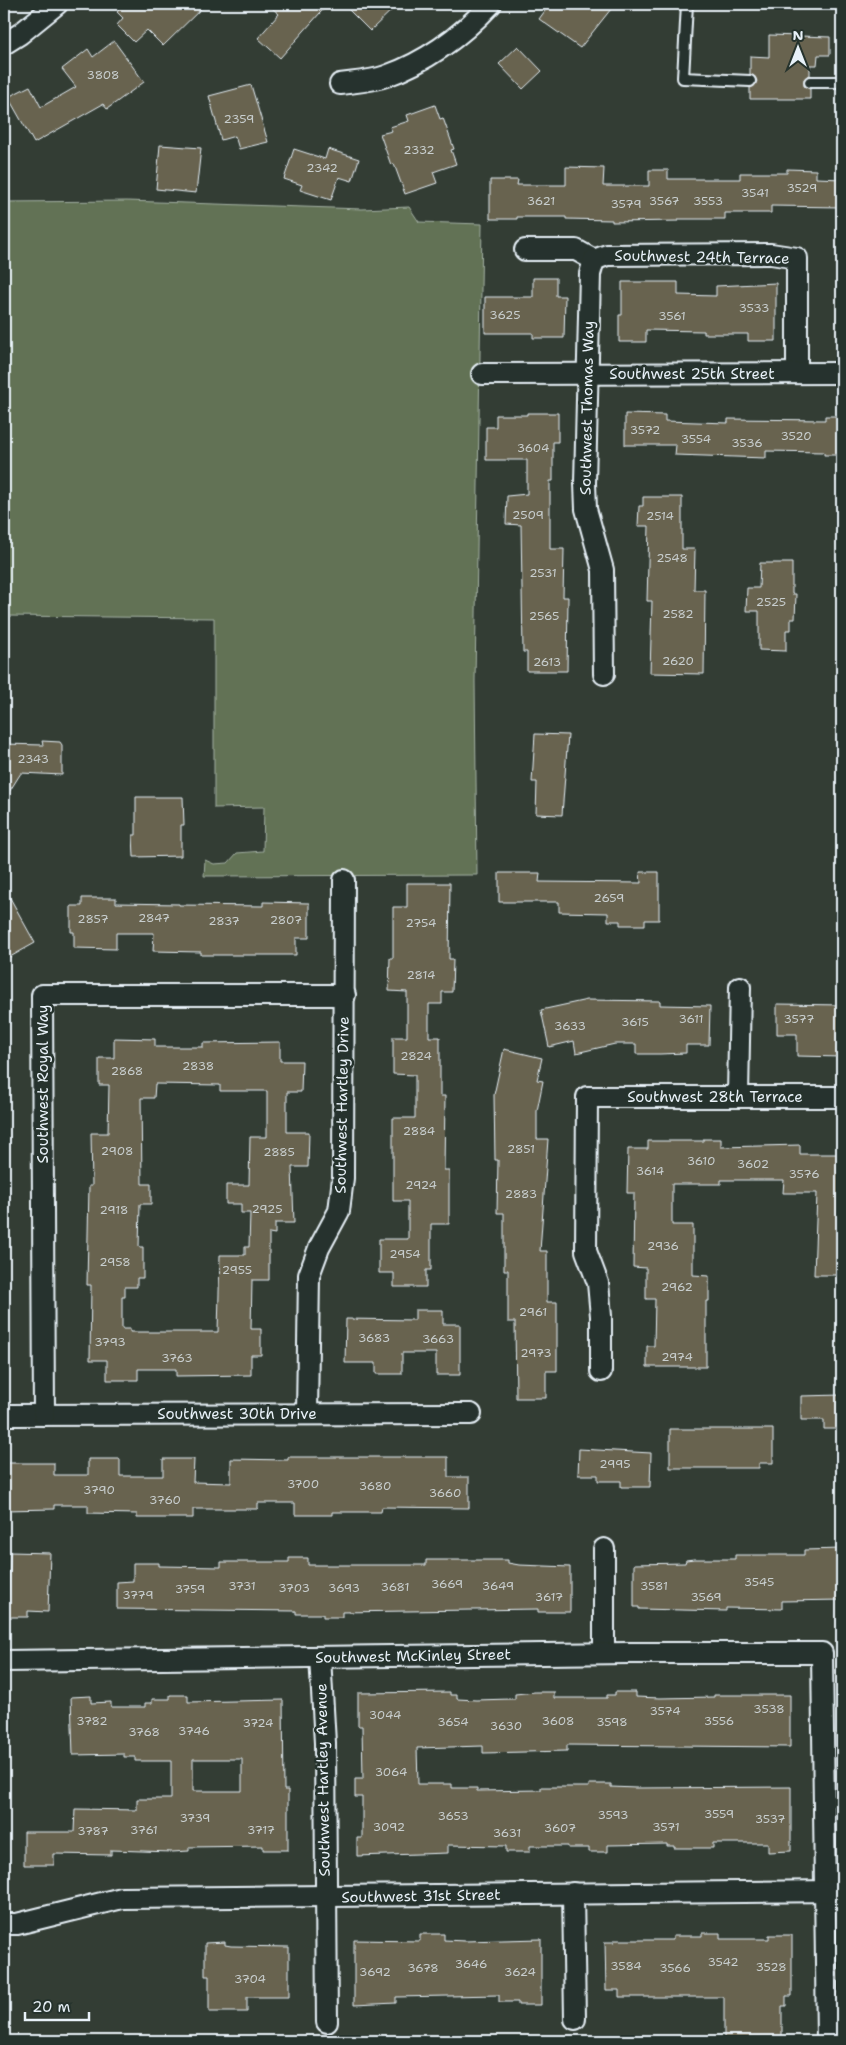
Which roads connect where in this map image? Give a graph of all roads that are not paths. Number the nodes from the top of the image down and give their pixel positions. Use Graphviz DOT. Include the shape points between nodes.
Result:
graph roads {
  1 [pos="57,4"];
  2 [pos="491,4"];
  3 [pos="687,4"];
  4 [pos="4,44"];
  5 [pos="750,81"];
  6 [pos="810,82"];
  7 [pos="842,82"];
  8 [pos="340,84"];
  9 [pos="525,250"];
  10 [pos="594,260"];
  11 [pos="797,373"];
  12 [pos="842,373"];
  13 [pos="482,374"];
  14 [pos="587,374"];
  15 [pos="604,674"];
  16 [pos="344,880"];
  17 [pos="740,987"];
  18 [pos="345,995"];
  19 [pos="738,1096"];
  20 [pos="842,1097"];
  21 [pos="601,1371"];
  22 [pos="307,1414"];
  23 [pos="471,1414"];
  24 [pos="4,1415"];
  25 [pos="44,1415"];
  26 [pos="604,1549"];
  27 [pos="604,1653"];
  28 [pos="320,1657"];
  29 [pos="4,1661"];
  30 [pos="833,1891"];
  31 [pos="573,1893"];
  32 [pos="325,1897"];
  33 [pos="4,1924"];
  34 [pos="575,2019"];
  35 [pos="327,2022"];
  36 [pos="827,2041"];
  1 -- 4 [label="street"];
  2 -- 8 [label="street" via="479,18 428,57 385,76"];
  3 -- 5 [label="lane" via="683,78"];
  6 -- 7 [label="lane"];
  9 -- 10 [label="street, Southwest 24th Terrace" via="576,250"];
  10 -- 11 [label="street, Southwest 24th Terrace" via="607,255 771,254 797,258"];
  10 -- 14 [label="street, Southwest Thomas Way" via="590,274"];
  11 -- 12 [label="street, Southwest 25th Street"];
  11 -- 14 [label="street, Southwest 25th Street"];
  13 -- 14 [label="street, Southwest 25th Street"];
  14 -- 15 [label="street, Southwest Thomas Way" via="586,509 603,570"];
  16 -- 18 [label="street, Southwest Hartley Drive"];
  17 -- 19 [label="street"];
  18 -- 22 [label="street, Southwest Hartley Drive" via="343,1178 339,1211 309,1275"];
  18 -- 25 [label="street, Southwest Royal Way" via="42,995"];
  19 -- 20 [label="street, Southwest 28th Terrace"];
  19 -- 21 [label="street, Southwest 28th Terrace" via="587,1097 586,1251 598,1283"];
  22 -- 23 [label="street, Southwest 30th Drive"];
  22 -- 25 [label="street, Southwest 30th Drive"];
  24 -- 25 [label="street, Southwest 30th Drive"];
  26 -- 27 [label="street"];
  27 -- 28 [label="street, Southwest McKinley Street"];
  27 -- 30 [label="street, Southwest McKinley Street" via="822,1653"];
  28 -- 29 [label="street, Southwest McKinley Street"];
  28 -- 32 [label="street, Southwest Hartley Avenue" via="325,1743"];
  30 -- 31 [label="street, Southwest 31st Street"];
  30 -- 36 [label="street"];
  31 -- 32 [label="street, Southwest 31st Street"];
  31 -- 34 [label="street"];
  32 -- 33 [label="street, Southwest 31st Street" via="122,1898 17,1924"];
  32 -- 35 [label="street, Southwest Hartley Avenue"];
}
